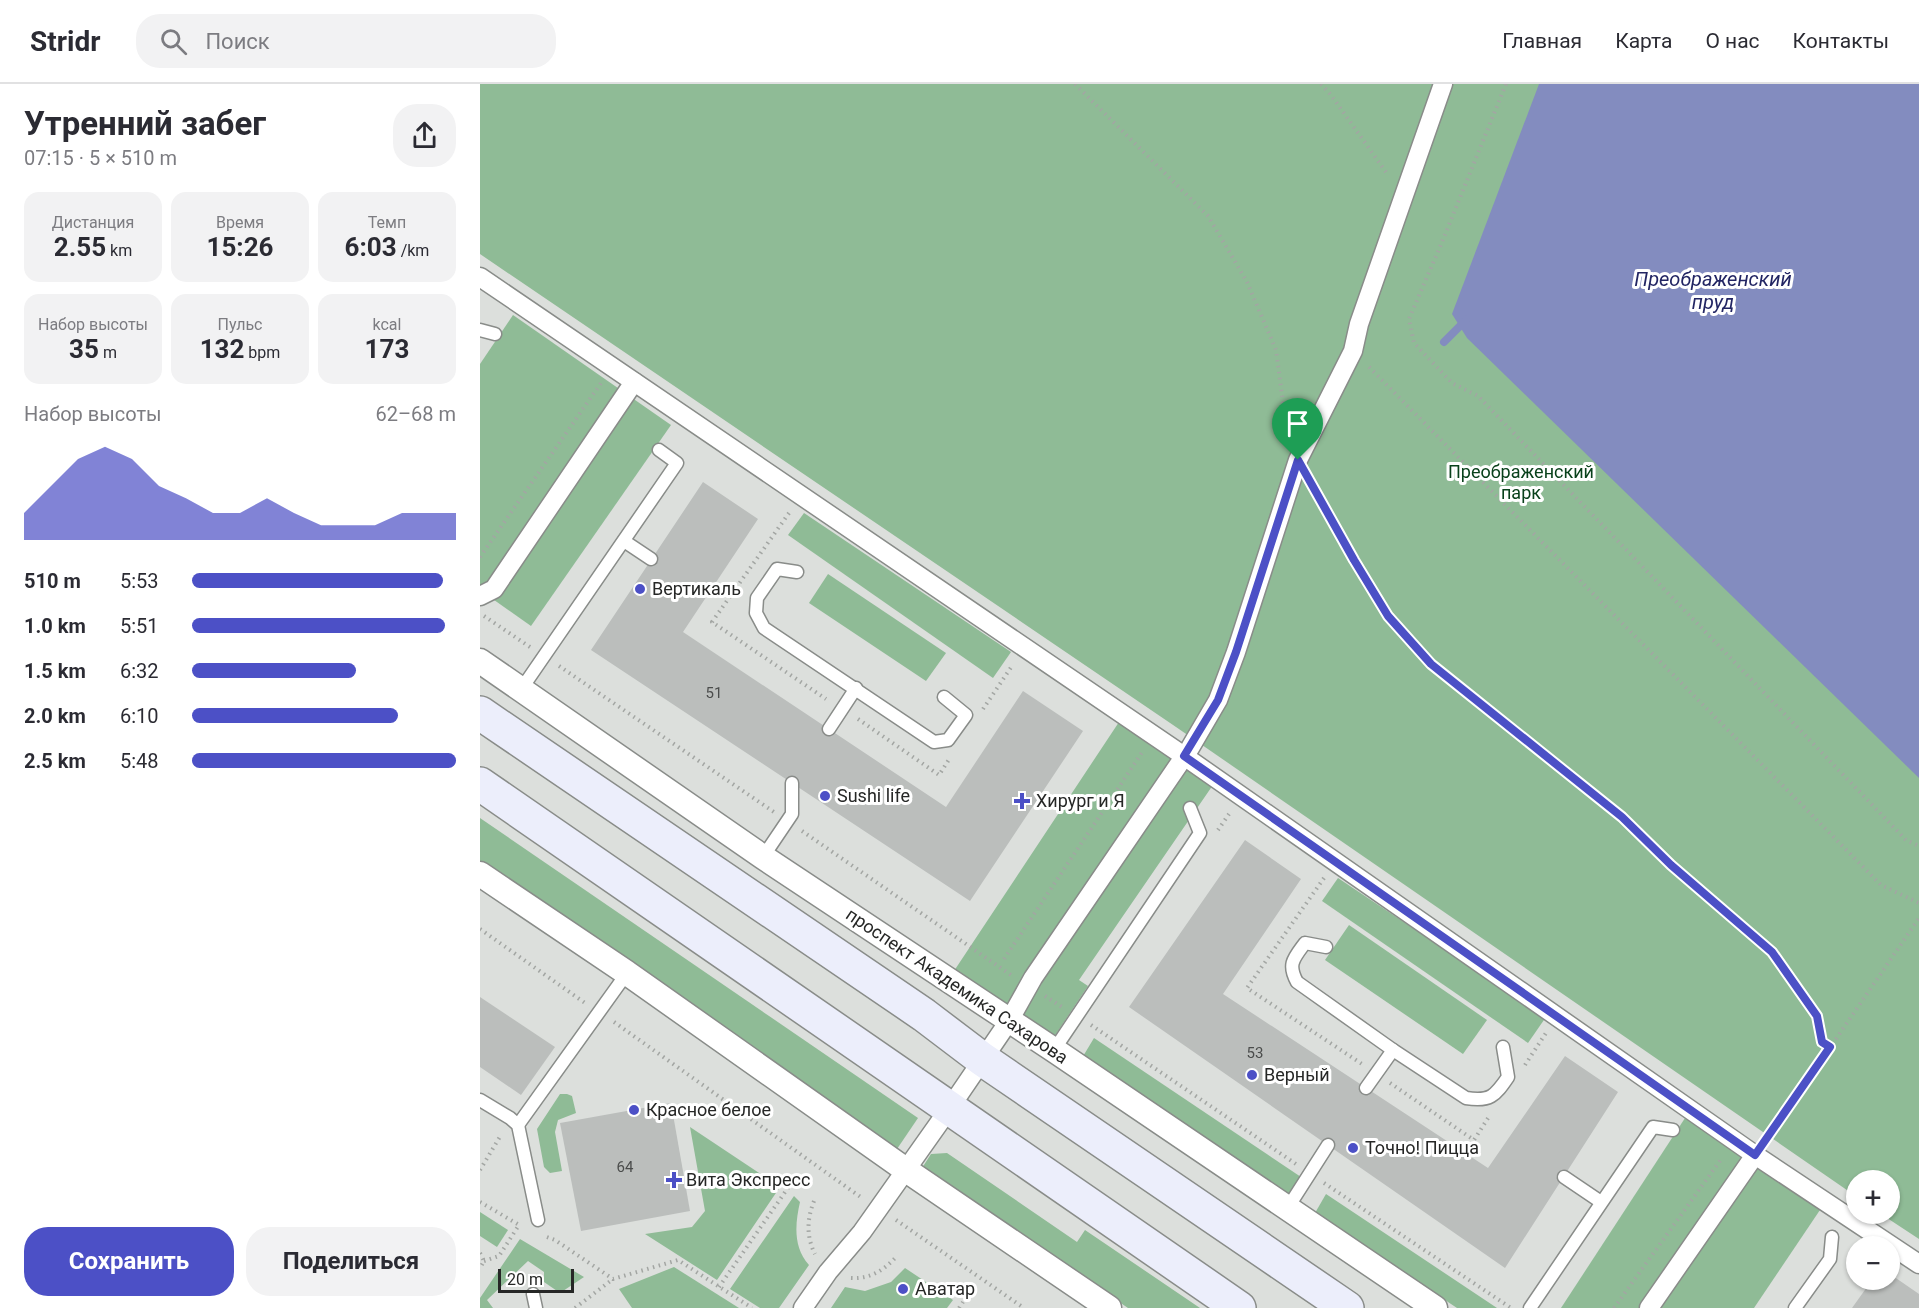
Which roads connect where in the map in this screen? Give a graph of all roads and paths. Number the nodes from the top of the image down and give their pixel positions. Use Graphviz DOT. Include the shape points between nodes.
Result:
graph roads {
  1 [pos="1075,84"];
  2 [pos="1320,84"];
  3 [pos="1443,84"];
  4 [pos="1506,84"];
  5 [pos="1404,196"];
  6 [pos="480,277"];
  7 [pos="480,330"];
  8 [pos="495,334"];
  9 [pos="1353,351"];
  10 [pos="612,368"];
  11 [pos="634,382"];
  12 [pos="659,450"];
  13 [pos="1298,460"];
  14 [pos="624,541"];
  15 [pos="480,557"];
  16 [pos="651,559"];
  17 [pos="797,572"];
  18 [pos="480,596"];
  19 [pos="480,614"];
  20 [pos="544,656"];
  21 [pos="480,661"];
  22 [pos="856,688"];
  23 [pos="520,691"];
  24 [pos="944,697"];
  25 [pos="480,713"];
  26 [pos="829,729"];
  27 [pos="1154,736"];
  28 [pos="1184,756"];
  29 [pos="792,783"];
  30 [pos="480,784"];
  31 [pos="1190,808"];
  32 [pos="788,821"];
  33 [pos="1919,846"];
  34 [pos="764,857"];
  35 [pos="480,874"];
  36 [pos="1919,903"];
  37 [pos="1919,918"];
  38 [pos="480,929"];
  39 [pos="1326,947"];
  40 [pos="1004,959"];
  41 [pos="627,974"];
  42 [pos="1031,982"];
  43 [pos="598,1012"];
  44 [pos="1077,1016"];
  45 [pos="1009,1021"];
  46 [pos="1503,1047"];
  47 [pos="1830,1047"];
  48 [pos="1054,1050"];
  49 [pos="1393,1050"];
  50 [pos="982,1059"];
  51 [pos="1366,1088"];
  52 [pos="480,1100"];
  53 [pos="949,1109"];
  54 [pos="518,1125"];
  55 [pos="1673,1130"];
  56 [pos="1734,1140"];
  57 [pos="1328,1145"];
  58 [pos="1755,1155"];
  59 [pos="906,1170"];
  60 [pos="1310,1174"];
  61 [pos="1564,1177"];
  62 [pos="790,1185"];
  63 [pos="480,1202"];
  64 [pos="1601,1202"];
  65 [pos="878,1207"];
  66 [pos="1287,1209"];
  67 [pos="538,1220"];
  68 [pos="519,1225"];
  69 [pos="528,1229"];
  70 [pos="552,1229"];
  71 [pos="546,1236"];
  72 [pos="1832,1237"];
  73 [pos="555,1240"];
  74 [pos="480,1253"];
  75 [pos="484,1261"];
  76 [pos="1919,1264"];
  77 [pos="480,1268"];
  78 [pos="613,1279"];
  79 [pos="719,1287"];
  80 [pos="533,1294"];
  81 [pos="963,1302"];
  82 [pos="536,1308"];
  83 [pos="576,1308"];
  84 [pos="752,1308"];
  85 [pos="804,1308"];
  86 [pos="959,1308"];
  87 [pos="1024,1308"];
  88 [pos="1109,1308"];
  89 [pos="1239,1308"];
  90 [pos="1347,1308"];
  91 [pos="1435,1308"];
  92 [pos="1511,1308"];
  93 [pos="1530,1308"];
  94 [pos="1614,1308"];
  95 [pos="1649,1308"];
  96 [pos="1795,1308"];
  1 -- 13 [label="path" via="1208,216 1246,282 1276,350 1287,433"];
  2 -- 5 [label="path"];
  3 -- 5 [label="street"];
  4 -- 33 [label="path" via="1409,319 1414,343 1452,383 1478,396 1906,840"];
  5 -- 9 [label="street"];
  6 -- 10 [label="street"];
  7 -- 8 [label="lane"];
  9 -- 13 [label="street"];
  9 -- 36 [label="path" via="1881,885"];
  10 -- 11 [label="street"];
  10 -- 15 [label="path"];
  11 -- 18 [label="street" via="494,589"];
  11 -- 27 [label="street"];
  12 -- 14 [label="lane" via="677,463"];
  13 -- 28 [label="street" via="1222,690"];
  13 -- 47 [label="path" via="1388,616 1431,664 1622,817 1772,952 1817,1016 1822,1042"];
  14 -- 16 [label="lane"];
  14 -- 20 [label="lane"];
  17 -- 22 [label="lane" via="777,569 757,598 756,613 764,628"];
  19 -- 20 [label="path"];
  20 -- 23 [label="lane"];
  20 -- 32 [label="path"];
  21 -- 23 [label="street, проспект Академика Сахарова"];
  22 -- 24 [label="lane" via="934,742 948,740 966,715"];
  22 -- 26 [label="lane"];
  23 -- 34 [label="street, проспект Академика Сахарова"];
  25 -- 50 [label="main road" via="924,1015"];
  27 -- 28 [label="street"];
  27 -- 40 [label="path"];
  28 -- 42 [label="street"];
  28 -- 56 [label="street"];
  29 -- 32 [label="lane" via="792,814"];
  30 -- 53 [label="main road"];
  31 -- 44 [label="lane" via="1200,833"];
  32 -- 34 [label="lane"];
  32 -- 42 [label="path"];
  34 -- 45 [label="street, проспект Академика Сахарова"];
  35 -- 41 [label="street"];
  37 -- 47 [label="path"];
  38 -- 43 [label="path"];
  39 -- 49 [label="lane" via="1305,943 1292,960 1297,982"];
  41 -- 43 [label="lane"];
  41 -- 59 [label="street"];
  42 -- 44 [label="path"];
  42 -- 45 [label="street"];
  43 -- 54 [label="lane"];
  43 -- 65 [label="path"];
  44 -- 48 [label="lane"];
  44 -- 60 [label="path"];
  45 -- 48 [label="street, проспект Академика Сахарова"];
  45 -- 50 [label="street"];
  46 -- 49 [label="lane" via="1509,1077 1496,1094 1480,1100 1466,1098"];
  47 -- 58 [label="path"];
  48 -- 66 [label="street, проспект Академика Сахарова"];
  49 -- 51 [label="lane"];
  50 -- 53 [label="street"];
  50 -- 90 [label="main road"];
  52 -- 54 [label="lane"];
  53 -- 59 [label="street"];
  53 -- 89 [label="main road"];
  54 -- 67 [label="lane"];
  55 -- 64 [label="lane" via="1653,1127"];
  56 -- 58 [label="street"];
  56 -- 94 [label="path"];
  57 -- 60 [label="lane"];
  58 -- 76 [label="street"];
  58 -- 95 [label="street"];
  59 -- 65 [label="street"];
  59 -- 88 [label="street"];
  60 -- 66 [label="lane"];
  60 -- 92 [label="path"];
  61 -- 64 [label="lane"];
  62 -- 79 [label="path"];
  63 -- 68 [label="path"];
  64 -- 93 [label="lane"];
  65 -- 85 [label="street"];
  65 -- 87 [label="path"];
  66 -- 91 [label="street, проспект Академика Сахарова"];
  68 -- 69 [label="path"];
  68 -- 75 [label="path" via="499,1256"];
  70 -- 73 [label="path"];
  71 -- 73 [label="path"];
  72 -- 96 [label="lane" via="1830,1259"];
  73 -- 78 [label="path"];
  74 -- 75 [label="path"];
  75 -- 77 [label="path"];
  78 -- 79 [label="path" via="678,1260"];
  78 -- 83 [label="path"];
  79 -- 84 [label="path"];
  80 -- 82 [label="lane"];
  81 -- 86 [label="path"];
}
